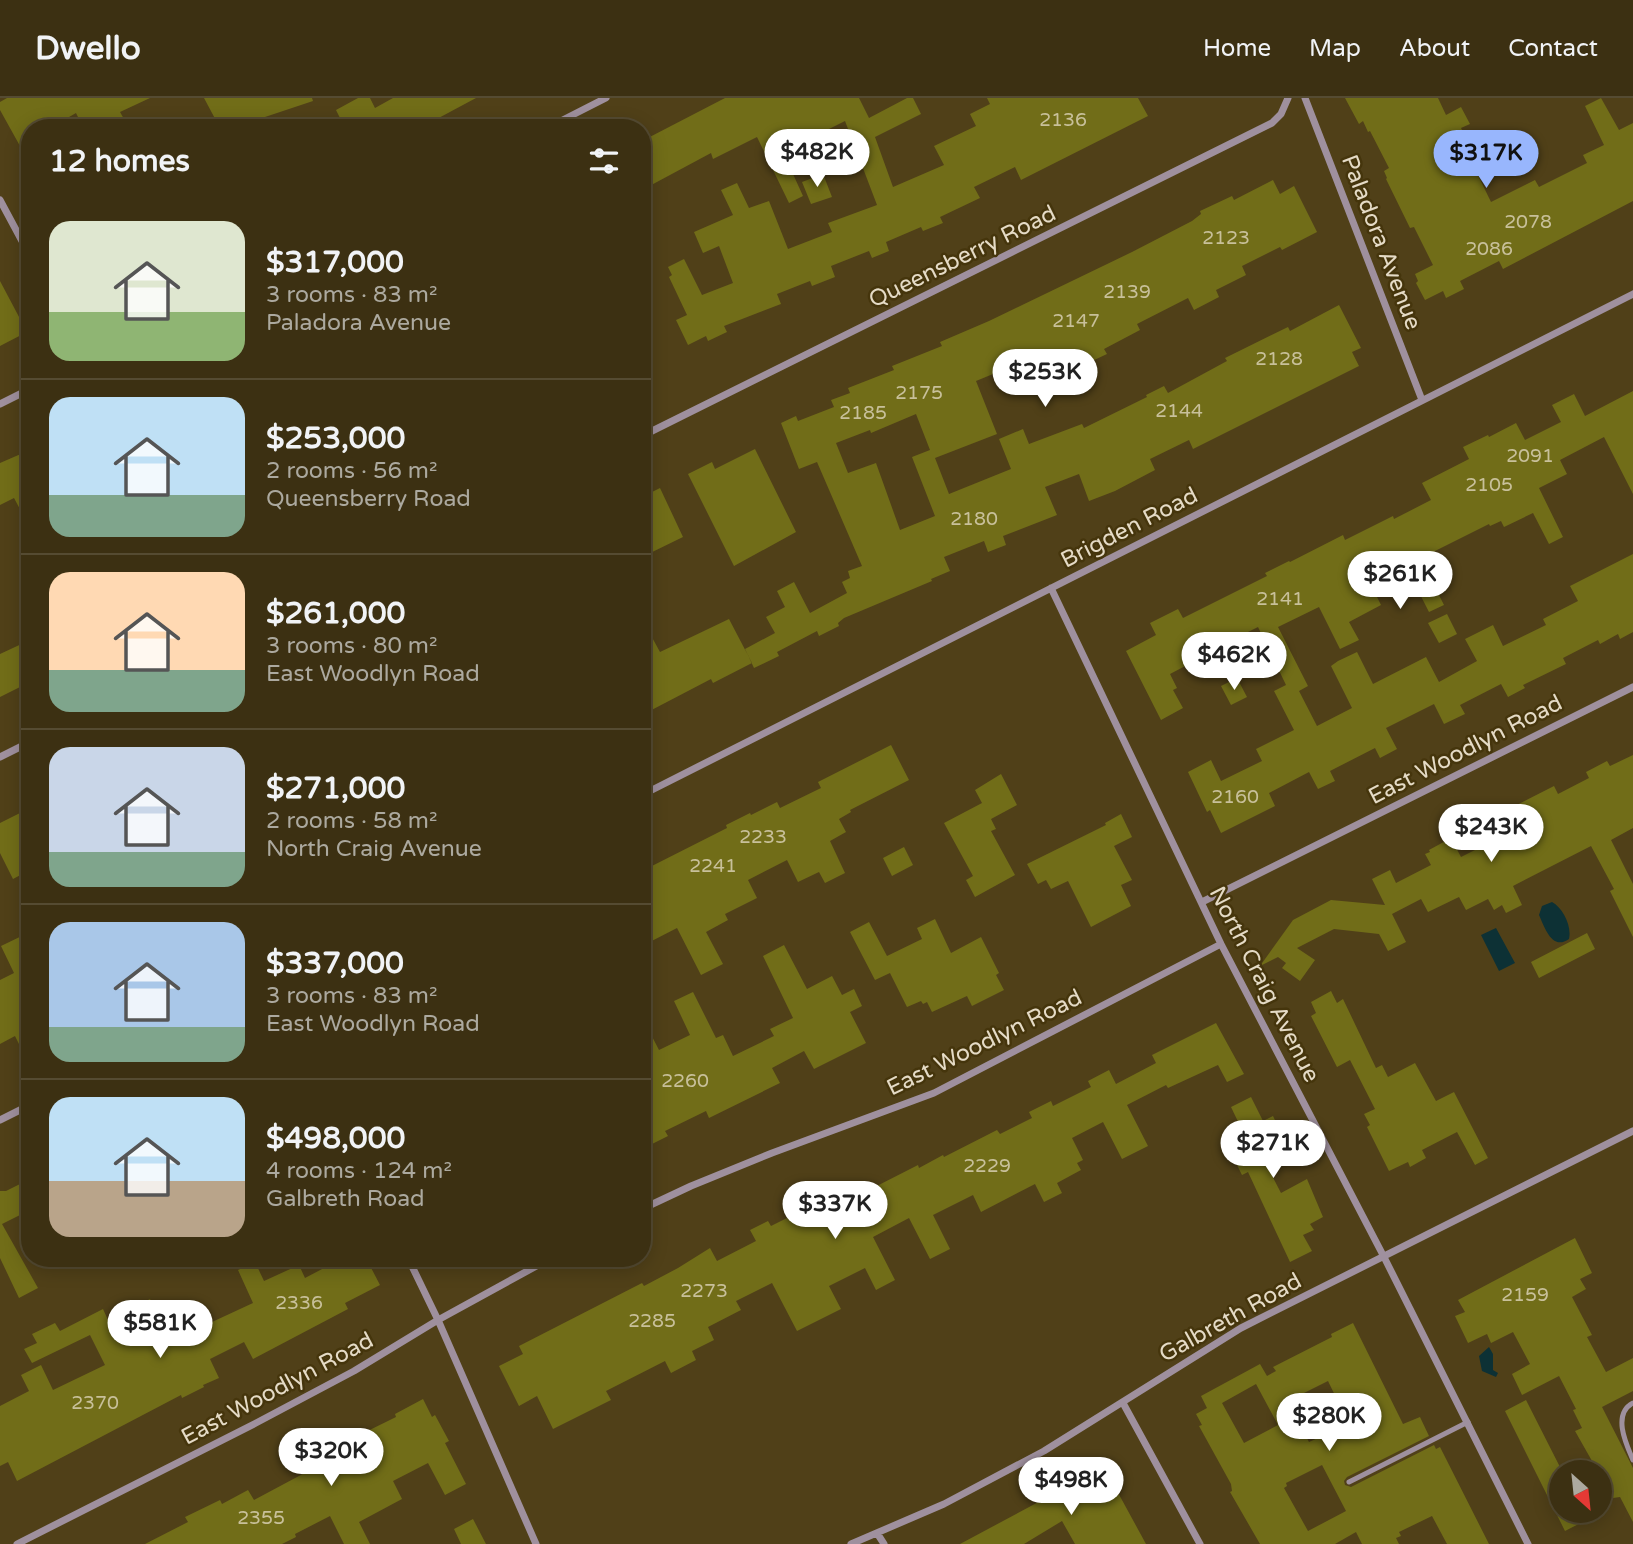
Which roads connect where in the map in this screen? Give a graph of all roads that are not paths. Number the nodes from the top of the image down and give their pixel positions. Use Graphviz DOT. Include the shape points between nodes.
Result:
graph roads {
  1 [pos="606,98"];
  2 [pos="1288,98"];
  3 [pos="1306,98"];
  4 [pos="565,119"];
  5 [pos="0,200"];
  6 [pos="21,239"];
  7 [pos="1633,294"];
  8 [pos="21,394"];
  9 [pos="1422,400"];
  10 [pos="0,404"];
  11 [pos="651,432"];
  12 [pos="1051,588"];
  13 [pos="1633,687"];
  14 [pos="21,746"];
  15 [pos="0,757"];
  16 [pos="651,790"];
  17 [pos="1202,902"];
  18 [pos="1221,944"];
  19 [pos="21,1110"];
  20 [pos="0,1120"];
  21 [pos="1633,1131"];
  22 [pos="651,1205"];
  23 [pos="1384,1257"];
  24 [pos="412,1267"];
  25 [pos="535,1267"];
  26 [pos="438,1320"];
  27 [pos="1123,1403"];
  28 [pos="1633,1403"];
  29 [pos="1468,1422"];
  30 [pos="1633,1460"];
  31 [pos="1349,1482"];
  32 [pos="877,1533"];
  33 [pos="17,1544"];
  34 [pos="536,1544"];
  35 [pos="851,1544"];
  36 [pos="884,1544"];
  37 [pos="1200,1544"];
  38 [pos="1528,1544"];
  1 -- 4 [label="street"];
  2 -- 11 [label="street, Queensberry Road" via="1282,114 1272,123"];
  3 -- 9 [label="street, Paladora Avenue"];
  5 -- 6 [label="street"];
  7 -- 9 [label="street, Brigden Road"];
  8 -- 10 [label="street"];
  9 -- 12 [label="street, Brigden Road"];
  12 -- 16 [label="street, Brigden Road"];
  12 -- 17 [label="street, North Craig Avenue"];
  13 -- 17 [label="street, East Woodlyn Road"];
  14 -- 15 [label="street"];
  17 -- 18 [label="street, North Craig Avenue"];
  18 -- 22 [label="street, East Woodlyn Road" via="934,1093"];
  18 -- 23 [label="street, North Craig Avenue"];
  19 -- 20 [label="street"];
  21 -- 23 [label="street, Galbreth Road"];
  23 -- 27 [label="street, Galbreth Road" via="1241,1328"];
  23 -- 29 [label="street, North Craig Avenue"];
  24 -- 26 [label="street"];
  25 -- 26 [label="street, East Woodlyn Road"];
  26 -- 33 [label="street, East Woodlyn Road" via="269,1417"];
  26 -- 34 [label="street"];
  27 -- 32 [label="street, Galbreth Road" via="1044,1451"];
  27 -- 37 [label="street"];
  28 -- 30 [label="lane" via="1621,1421"];
  29 -- 31 [label="lane"];
  29 -- 38 [label="street, North Craig Avenue"];
  32 -- 35 [label="street, Galbreth Road"];
  32 -- 36 [label="street"];
}
